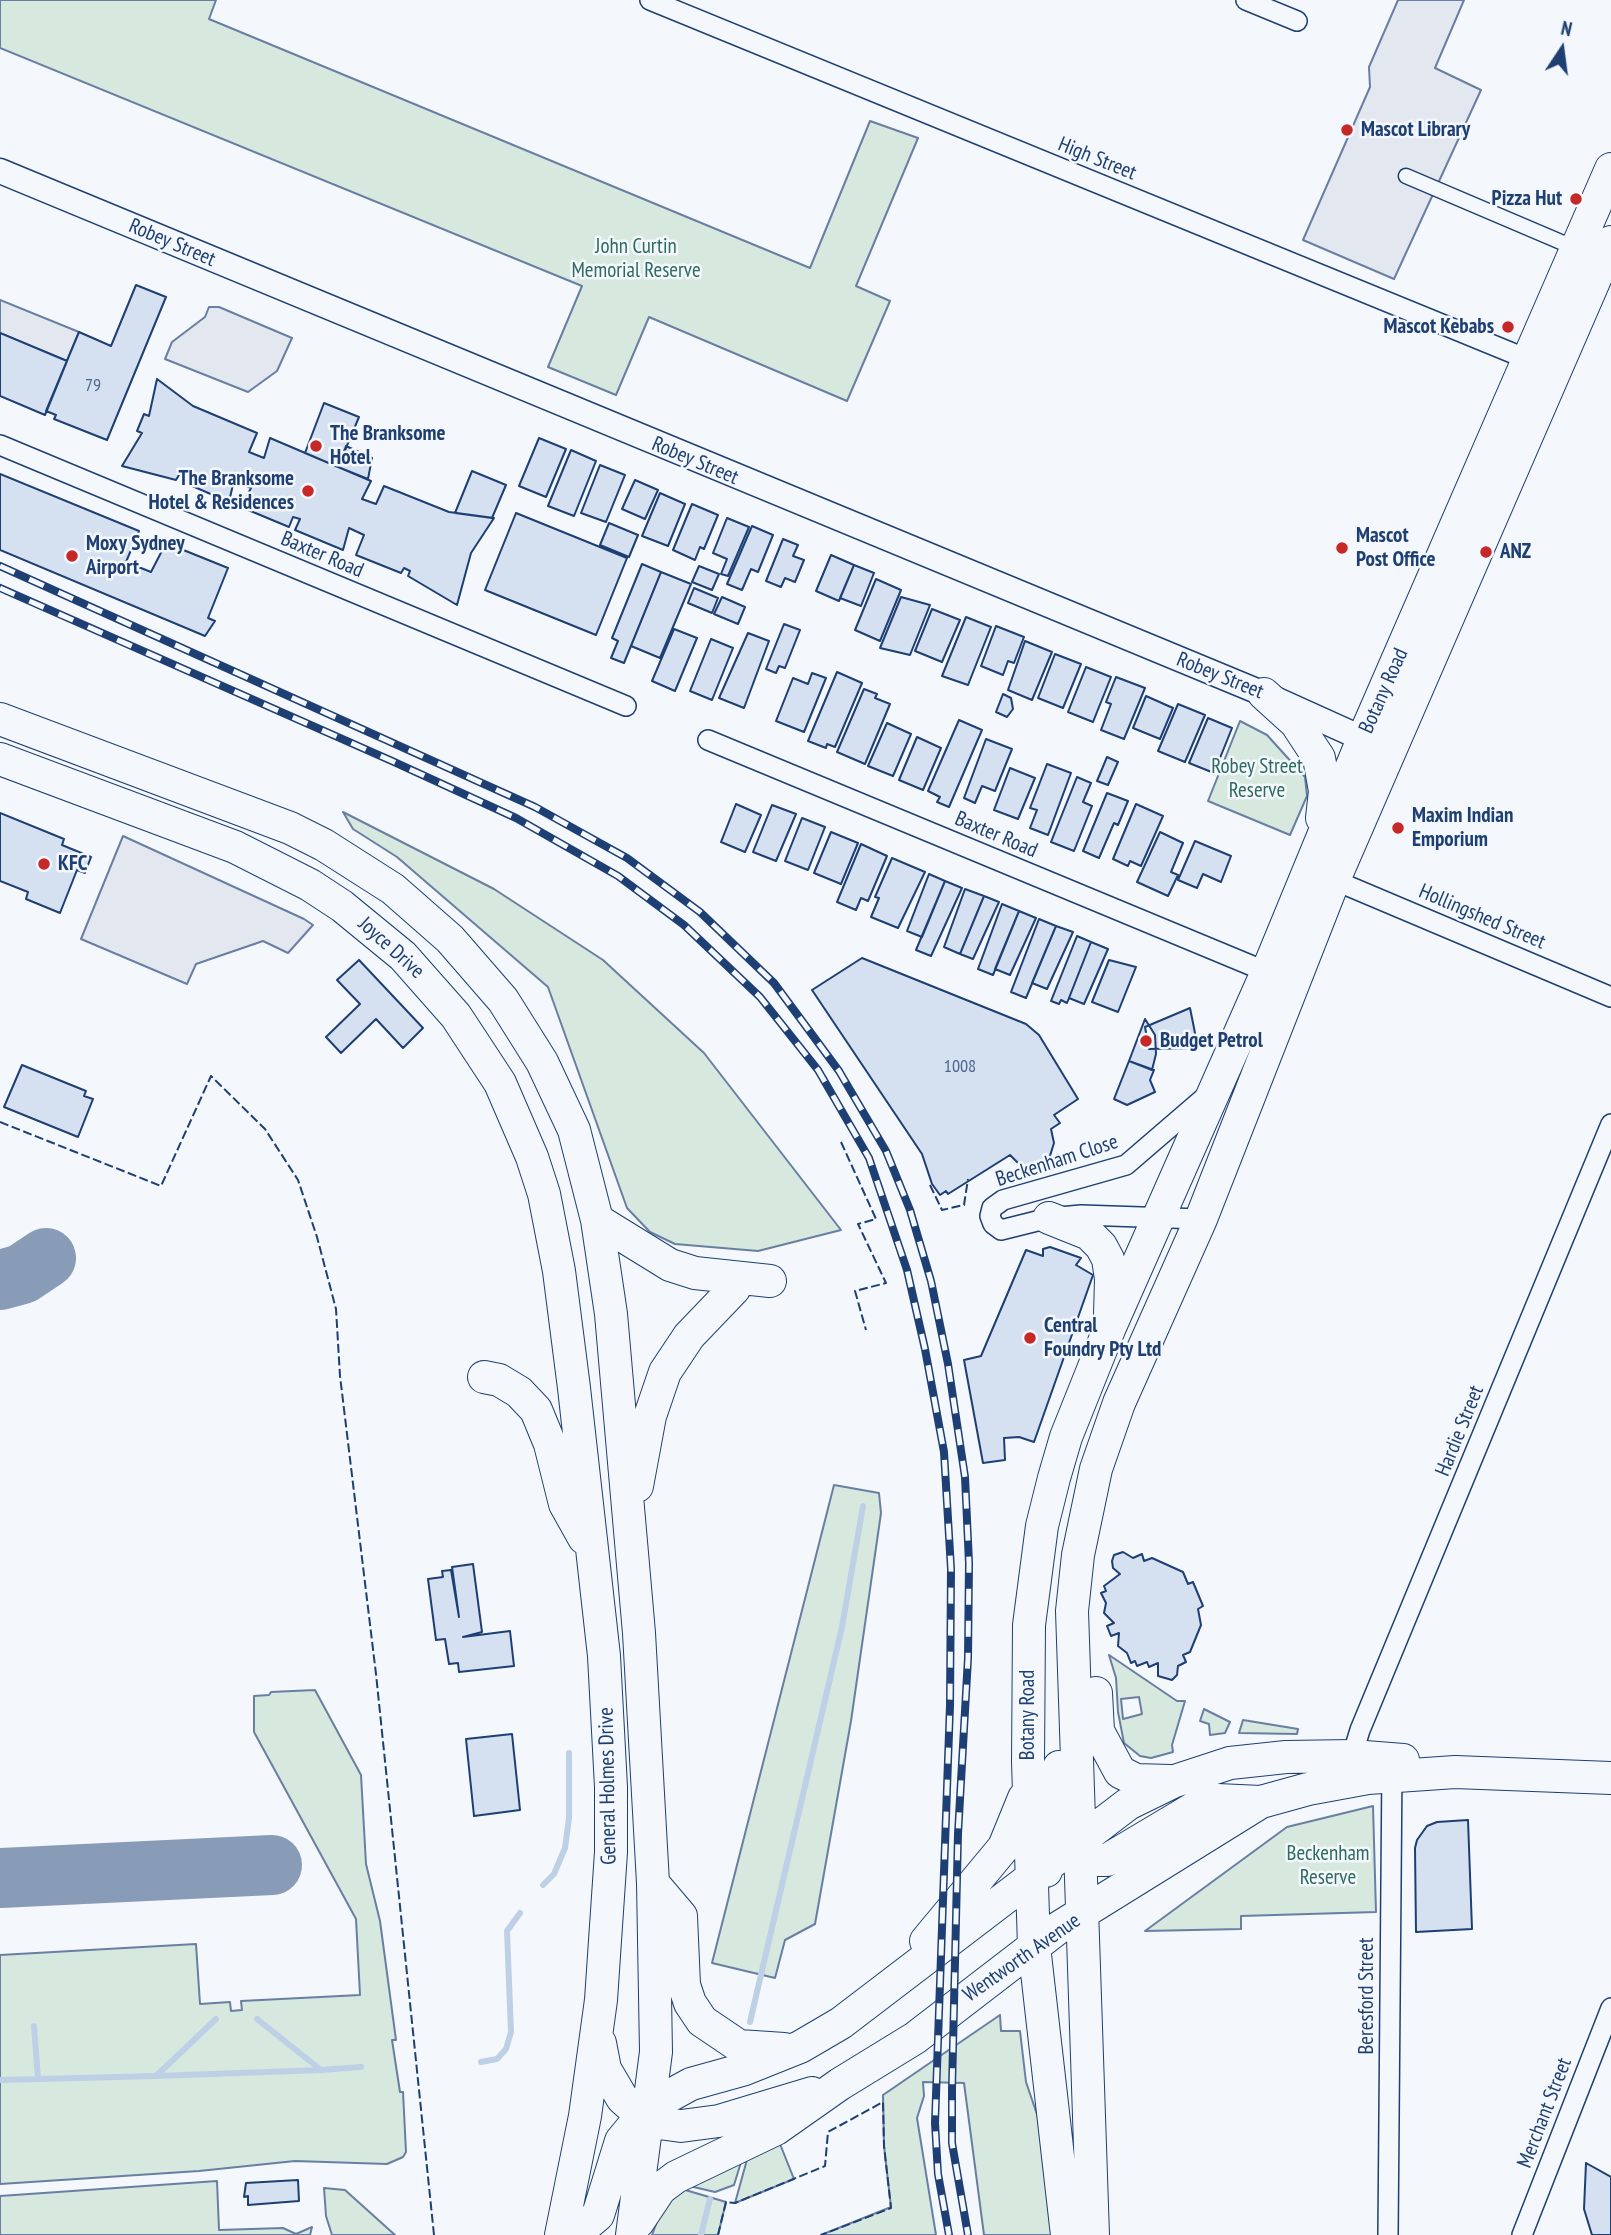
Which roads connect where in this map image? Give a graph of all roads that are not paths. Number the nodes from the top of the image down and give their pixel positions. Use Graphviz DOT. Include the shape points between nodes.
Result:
graph roads {
  1 [pos="1245,0"];
  2 [pos="659,2"];
  3 [pos="1297,21"];
  4 [pos="1611,169"];
  5 [pos="0,171"];
  6 [pos="1406,176"];
  7 [pos="1611,242"];
  8 [pos="1575,248"];
  9 [pos="1527,359"];
  10 [pos="0,445"];
  11 [pos="1264,694"];
  12 [pos="626,706"];
  13 [pos="0,719"];
  14 [pos="708,740"];
  15 [pos="1376,745"];
  16 [pos="0,759"];
  17 [pos="1323,874"];
  18 [pos="1267,972"];
  19 [pos="1611,997"];
  20 [pos="1215,1088"];
  21 [pos="1611,1124"];
  22 [pos="1160,1216"];
  23 [pos="1049,1218"];
  24 [pos="1201,1219"];
  25 [pos="597,1220"];
  26 [pos="770,1281"];
  27 [pos="734,1289"];
  28 [pos="1110,1327"];
  29 [pos="568,1336"];
  30 [pos="484,1377"];
  31 [pos="630,1525"];
  32 [pos="592,1552"];
  33 [pos="1073,1622"];
  34 [pos="1353,1756"];
  35 [pos="1392,1768"];
  36 [pos="1029,1777"];
  37 [pos="1611,1779"];
  38 [pos="1175,1781"];
  39 [pos="1261,1802"];
  40 [pos="1056,1862"];
  41 [pos="653,1883"];
  42 [pos="1059,1929"];
  43 [pos="976,1989"];
  44 [pos="882,1993"];
  45 [pos="1611,2008"];
  46 [pos="598,2023"];
  47 [pos="800,2047"];
  48 [pos="840,2084"];
  49 [pos="646,2114"];
  50 [pos="632,2234"];
  51 [pos="562,2235"];
  52 [pos="574,2235"];
  53 [pos="1066,2235"];
  54 [pos="1093,2235"];
  55 [pos="1388,2235"];
  56 [pos="1522,2235"];
  1 -- 3 [label="street"];
  2 -- 9 [label="street, High Street"];
  4 -- 8 [label="main road, Botany Road"];
  5 -- 11 [label="street, Robey Street"];
  6 -- 8 [label="street"];
  7 -- 15 [label="main road, Botany Road"];
  8 -- 9 [label="main road, Botany Road"];
  9 -- 15 [label="main road, Botany Road"];
  10 -- 12 [label="street, Baxter Road"];
  11 -- 15 [label="street, Robey Street"];
  11 -- 17 [label="main road" via="1311,743 1324,774"];
  13 -- 25 [label="main road" via="290,828 356,865 423,913 503,1000 542,1062 574,1130"];
  14 -- 18 [label="street, Baxter Road"];
  15 -- 17 [label="main road, Botany Road"];
  16 -- 29 [label="main road, Joyce Drive" via="275,866 342,906 403,956 478,1047 517,1120 544,1194"];
  17 -- 18 [label="main road, Botany Road"];
  17 -- 19 [label="street, Hollingshed Street"];
  17 -- 24 [label="main road, Botany Road"];
  18 -- 20 [label="main road, Botany Road"];
  20 -- 22 [label="main road, Botany Road"];
  20 -- 23 [label="street, Beckenham Close" via="1126,1165 1003,1200 990,1216 1001,1230"];
  21 -- 34 [label="street, Hardie Street"];
  22 -- 23 [label="street, Beckenham Close"];
  22 -- 24 [label="street"];
  22 -- 28 [label="main road, Botany Road"];
  23 -- 28 [label="main road" via="1088,1234 1108,1259"];
  24 -- 33 [label="main road, Botany Road" via="1106,1436 1085,1513"];
  25 -- 26 [label="main road" via="670,1265 695,1273"];
  25 -- 31 [label="main road, General Holmes Drive"];
  27 -- 31 [label="main road" via="689,1336 665,1372 650,1416"];
  28 -- 36 [label="main road, Botany Road" via="1066,1437 1042,1526 1029,1625"];
  29 -- 32 [label="main road, General Holmes Drive"];
  30 -- 32 [label="main road" via="519,1392 536,1410 551,1444 565,1504"];
  31 -- 41 [label="main road, General Holmes Drive"];
  32 -- 46 [label="main road, General Holmes Drive" via="604,1656 611,1787"];
  33 -- 38 [label="main road" via="1090,1654 1098,1731 1113,1763 1136,1780"];
  33 -- 40 [label="main road, Botany Road"];
  34 -- 35 [label="main road, Wentworth Avenue"];
  34 -- 38 [label="main road, Wentworth Avenue" via="1255,1759"];
  35 -- 37 [label="main road, Wentworth Avenue"];
  35 -- 39 [label="main road, Wentworth Avenue"];
  35 -- 55 [label="street, Beresford Street"];
  36 -- 40 [label="main road, Botany Road"];
  36 -- 44 [label="main road" via="1004,1847"];
  38 -- 40 [label="main road, Wentworth Avenue" via="1138,1799"];
  39 -- 40 [label="main road" via="1217,1800 1107,1860"];
  39 -- 42 [label="main road, Wentworth Avenue"];
  40 -- 42 [label="main road, Botany Road"];
  40 -- 42 [label="main road, Botany Road"];
  40 -- 43 [label="main road" via="1006,1951"];
  40 -- 44 [label="main road, Wentworth Avenue"];
  41 -- 47 [label="main road" via="681,1916 684,1985 702,2021 739,2046 760,2050"];
  41 -- 49 [label="main road, General Holmes Drive" via="656,2053"];
  42 -- 43 [label="main road, Wentworth Avenue"];
  42 -- 53 [label="main road, Botany Road" via="1049,2084"];
  42 -- 54 [label="main road, Botany Road"];
  43 -- 48 [label="main road, Wentworth Avenue" via="915,2038"];
  44 -- 47 [label="main road, Wentworth Avenue"];
  45 -- 56 [label="street, Merchant Street"];
  46 -- 49 [label="main road" via="605,2069 613,2086"];
  46 -- 51 [label="main road, General Holmes Drive"];
  47 -- 49 [label="main road, Wentworth Avenue" via="691,2084"];
  48 -- 49 [label="main road" via="719,2121 681,2126"];
  48 -- 50 [label="main road, Wentworth Avenue" via="776,2129 660,2189"];
  49 -- 50 [label="main road, General Holmes Drive"];
  49 -- 52 [label="main road, General Holmes Drive" via="621,2141 598,2215"];
}
